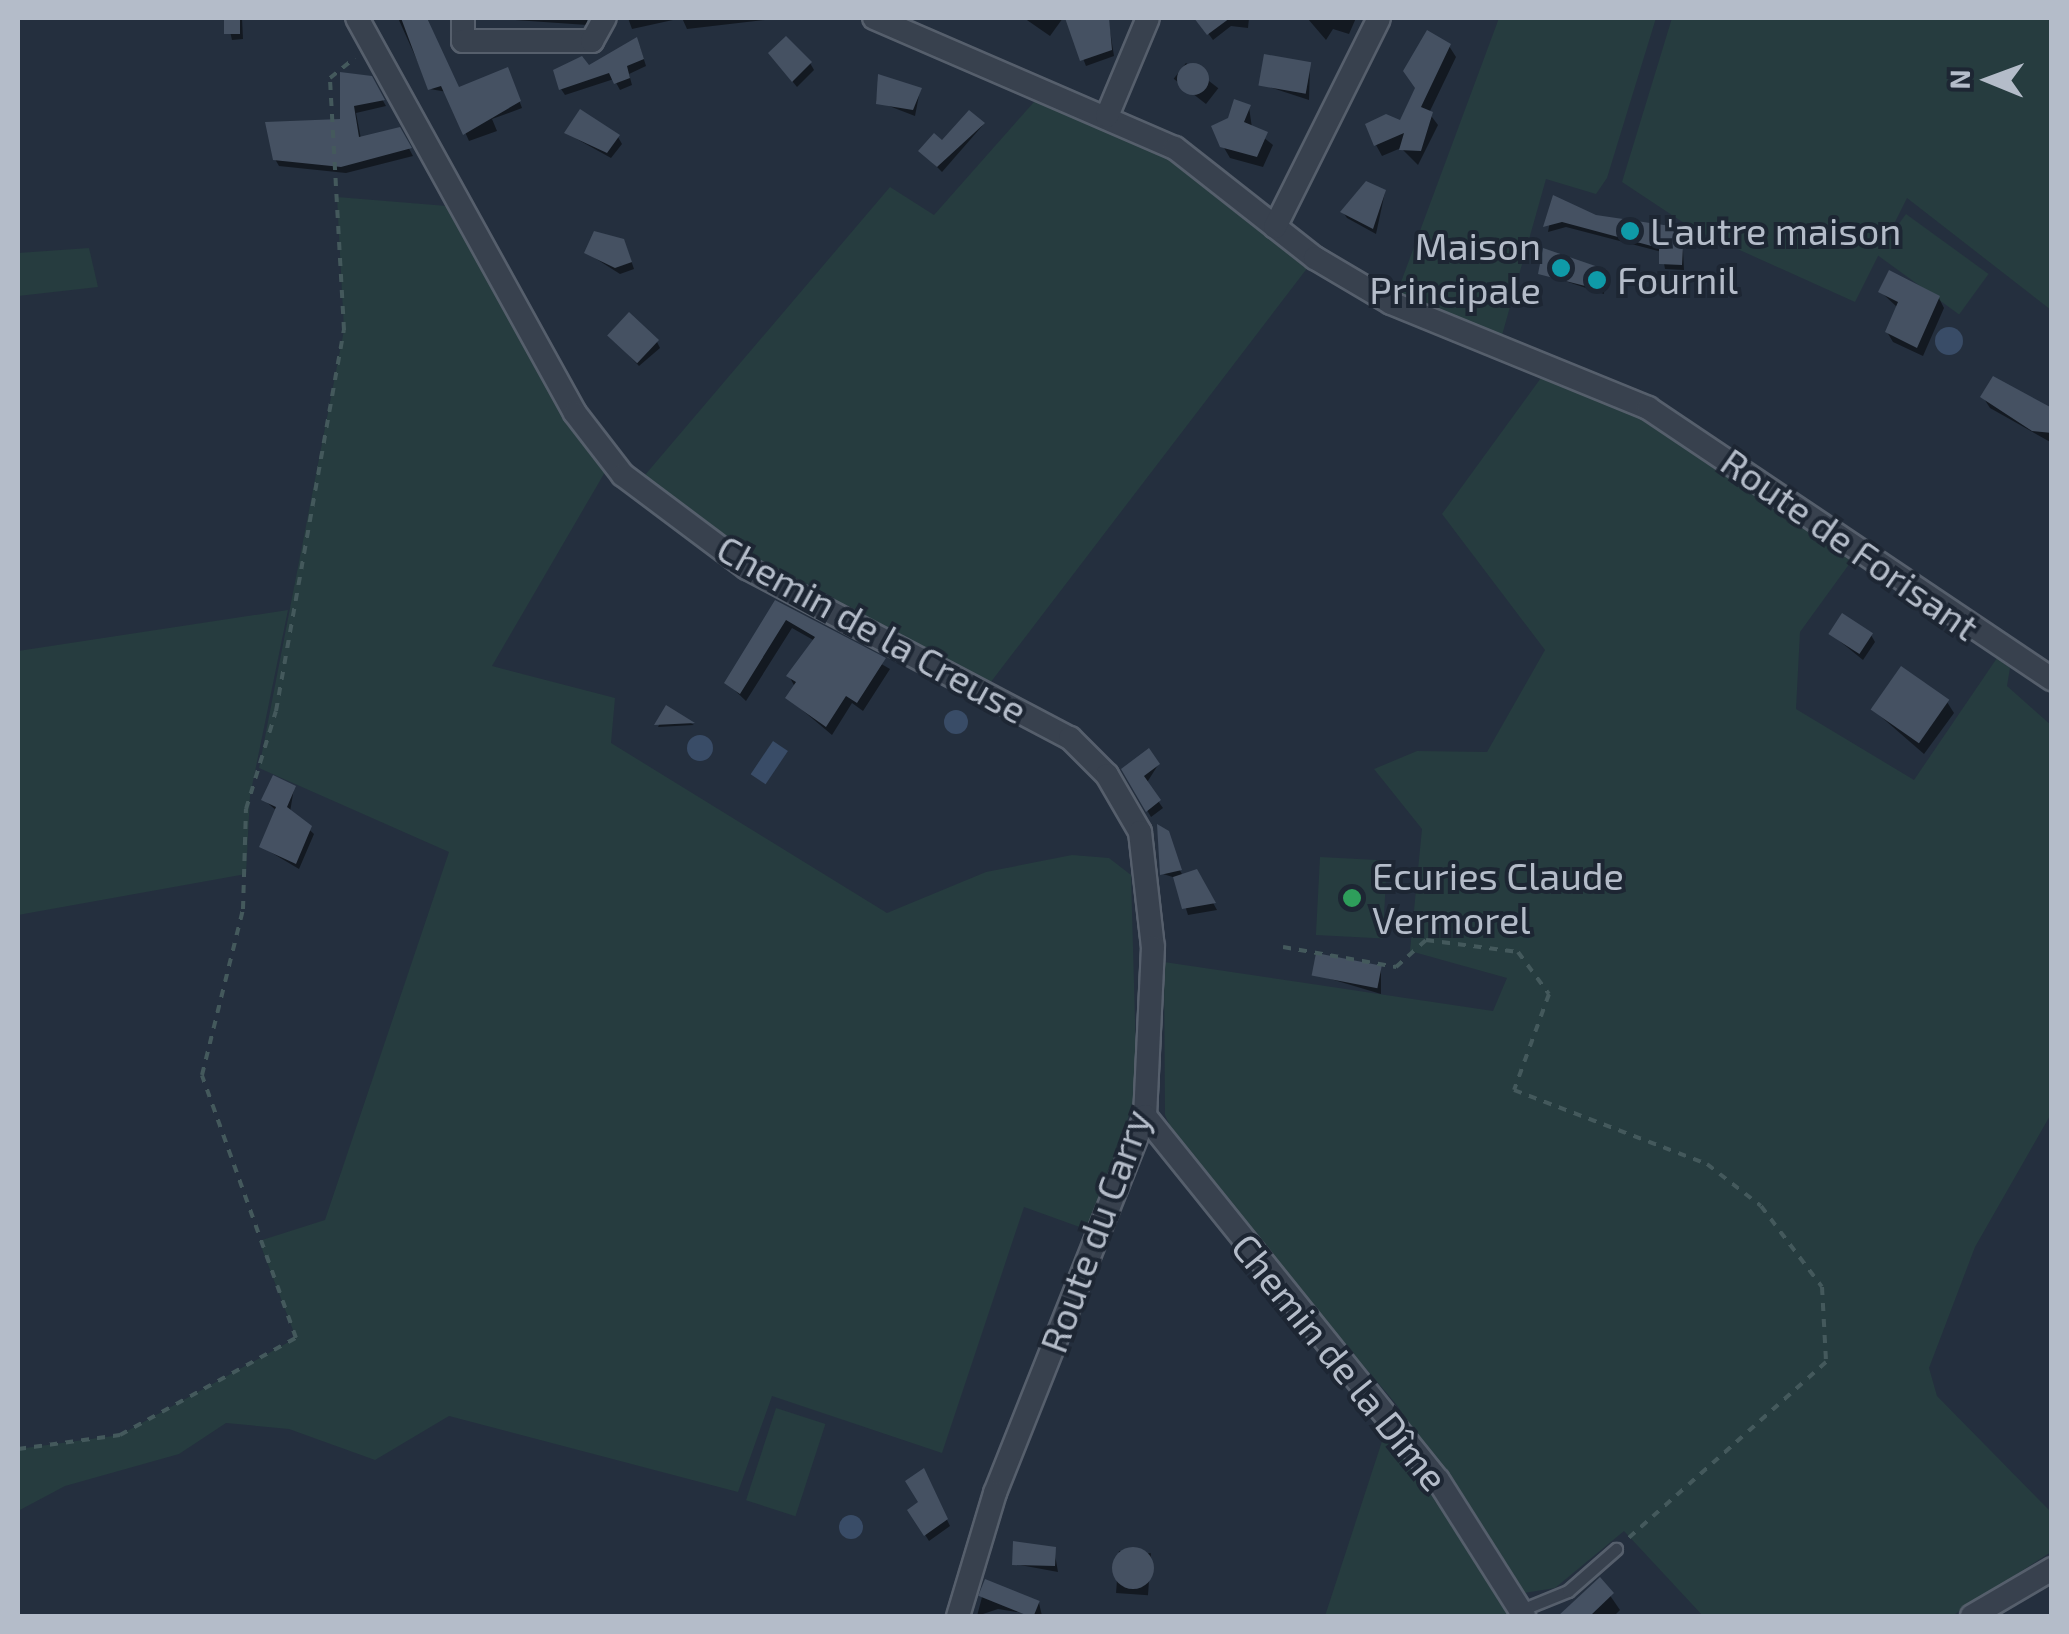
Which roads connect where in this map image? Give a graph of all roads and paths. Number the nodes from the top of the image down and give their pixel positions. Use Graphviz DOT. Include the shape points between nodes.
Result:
graph roads {
  1 [pos="356,18"];
  2 [pos="463,18"];
  3 [pos="605,18"];
  4 [pos="874,18"];
  5 [pos="1148,18"];
  6 [pos="1378,18"];
  7 [pos="362,42"];
  8 [pos="1107,116"];
  9 [pos="1274,227"];
  10 [pos="2052,679"];
  11 [pos="1140,832"];
  12 [pos="1283,947"];
  13 [pos="1145,1116"];
  14 [pos="18,1449"];
  15 [pos="1616,1548"];
  16 [pos="2052,1569"];
  17 [pos="1523,1614"];
  18 [pos="958,1616"];
  19 [pos="1972,1616"];
  1 -- 7 [label="street, Chemin de la Creuse"];
  2 -- 3 [label="street" via="463,42 592,41"];
  4 -- 8 [label="street, Route de Forisant"];
  5 -- 8 [label="street"];
  6 -- 9 [label="street"];
  7 -- 11 [label="street, Chemin de la Creuse" via="575,414 623,475 747,568 1070,738 1107,775"];
  7 -- 14 [label="path" via="330,78 344,330 276,711 246,809 243,910 202,1075 296,1338 120,1434"];
  8 -- 9 [label="street, Route de Forisant" via="1175,148"];
  9 -- 10 [label="street, Route de Forisant" via="1476,345 1648,408"];
  11 -- 13 [label="street, Route du Carry" via="1152,947"];
  12 -- 15 [label="path" via="1396,968 1426,940 1518,952 1549,994 1514,1090 1718,1171 1761,1206 1822,1287 1826,1362"];
  13 -- 17 [label="street, Chemin de la Dîme" via="1438,1480"];
  13 -- 18 [label="street, Route du Carry" via="995,1493"];
  15 -- 17 [label="lane" via="1568,1592"];
  16 -- 19 [label="street"];
}
